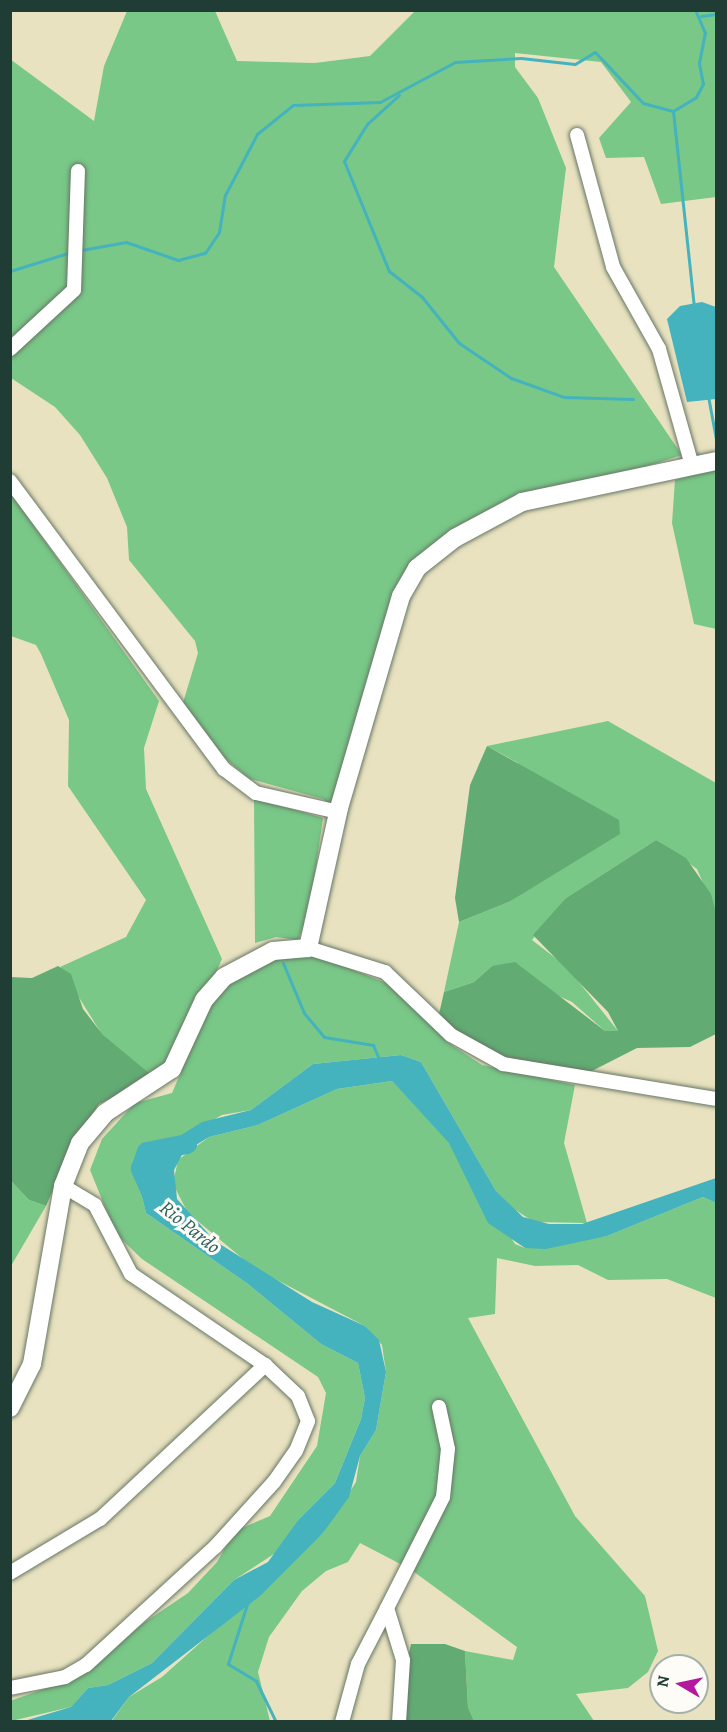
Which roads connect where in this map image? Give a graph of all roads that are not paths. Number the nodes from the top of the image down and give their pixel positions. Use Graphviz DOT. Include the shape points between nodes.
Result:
graph roads {
  1 [pos="577,135"];
  2 [pos="78,171"];
  3 [pos="10,349"];
  4 [pos="714,461"];
  5 [pos="692,465"];
  6 [pos="10,482"];
  7 [pos="338,812"];
  8 [pos="308,948"];
  9 [pos="717,1099"];
  10 [pos="63,1186"];
  11 [pos="264,1365"];
  12 [pos="439,1407"];
  13 [pos="10,1408"];
  14 [pos="10,1574"];
  15 [pos="387,1608"];
  16 [pos="10,1688"];
  17 [pos="342,1722"];
  18 [pos="399,1722"];
  1 -- 5 [label="street" via="614,267 659,349"];
  2 -- 3 [label="street" via="78,250 71,296"];
  4 -- 5 [label="main road"];
  5 -- 7 [label="main road" via="522,502 424,560 401,596"];
  6 -- 7 [label="street" via="224,769 256,793"];
  7 -- 8 [label="main road"];
  8 -- 9 [label="street" via="385,972 451,1035 503,1064"];
  8 -- 10 [label="main road" via="273,951 224,977 204,1000 172,1069 97,1120 80,1143"];
  10 -- 11 [label="street" via="91,1200 131,1274"];
  10 -- 13 [label="main road" via="32,1364"];
  11 -- 14 [label="street" via="100,1519"];
  11 -- 16 [label="street" via="298,1396 308,1412 301,1442 283,1471 215,1547 80,1670"];
  12 -- 15 [label="street" via="448,1449 443,1497"];
  15 -- 17 [label="street" via="358,1664"];
  15 -- 18 [label="street" via="404,1660"];
}
